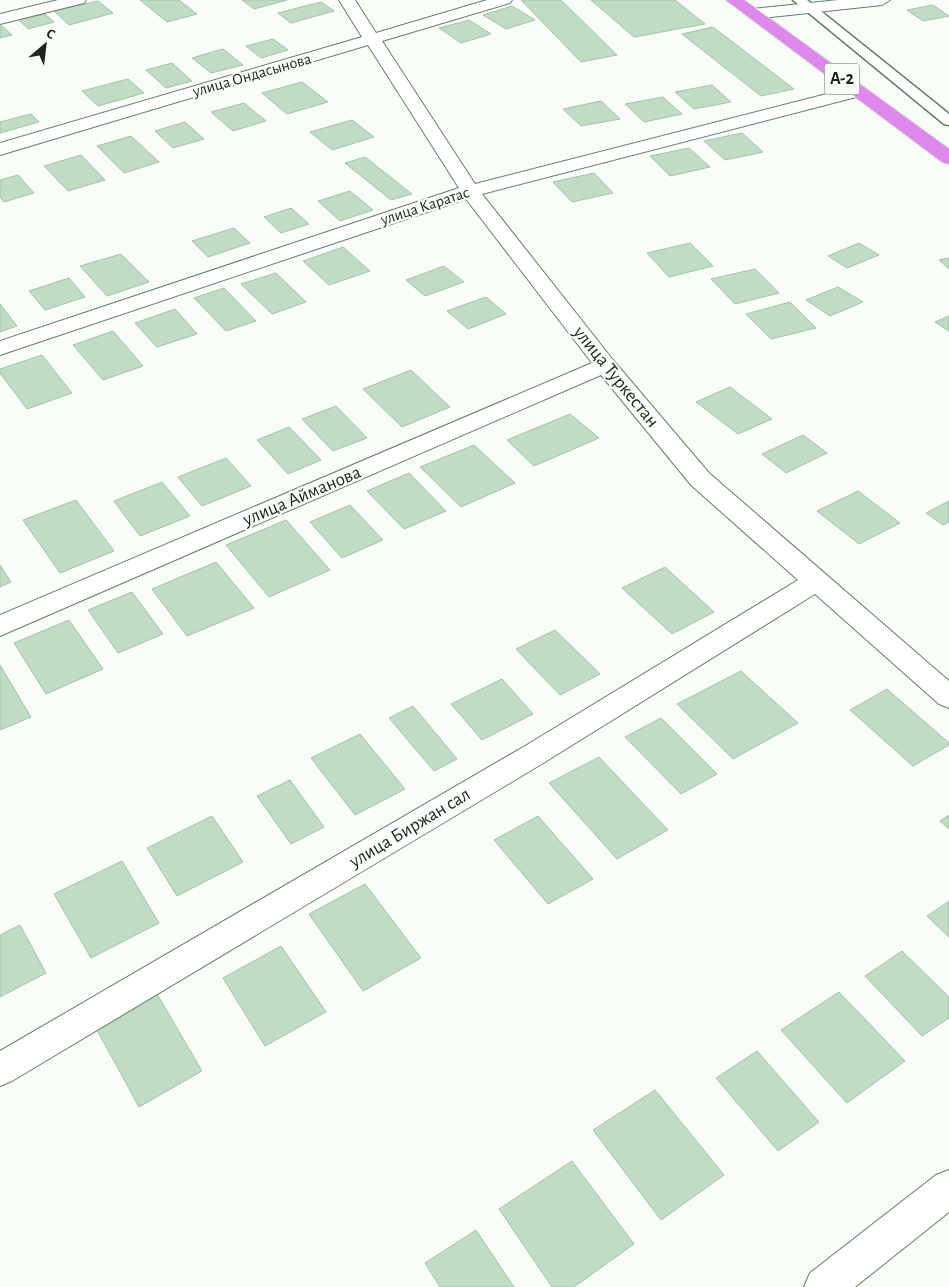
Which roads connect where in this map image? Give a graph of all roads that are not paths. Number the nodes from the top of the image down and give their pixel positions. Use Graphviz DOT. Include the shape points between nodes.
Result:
graph roads {
  1 [pos="78,0"];
  2 [pos="347,0"];
  3 [pos="504,0"];
  4 [pos="734,0"];
  5 [pos="882,0"];
  6 [pos="804,4"];
  7 [pos="753,14"];
  8 [pos="0,19"];
  9 [pos="371,40"];
  10 [pos="858,91"];
  11 [pos="949,121"];
  12 [pos="0,150"];
  13 [pos="949,158"];
  14 [pos="470,191"];
  15 [pos="0,348"];
  16 [pos="605,365"];
  17 [pos="816,581"];
  18 [pos="0,626"];
  19 [pos="949,697"];
  20 [pos="0,1070"];
  21 [pos="949,1188"];
  22 [pos="824,1287"];
  1 -- 8 [label="street"];
  2 -- 9 [label="street, улица Туркестан"];
  3 -- 9 [label="street, улица Ондасынова"];
  4 -- 7 [label="highway, A-2"];
  5 -- 6 [label="street"];
  6 -- 7 [label="street"];
  6 -- 11 [label="lane"];
  7 -- 10 [label="highway, A-2"];
  9 -- 12 [label="street, улица Ондасынова"];
  9 -- 14 [label="street, улица Туркестан"];
  10 -- 13 [label="highway, A-2"];
  10 -- 14 [label="street, улица Каратас"];
  14 -- 15 [label="street, улица Каратас"];
  14 -- 16 [label="street, улица Туркестан"];
  16 -- 17 [label="street, улица Туркестан" via="700,479"];
  16 -- 18 [label="street, улица Айманова"];
  17 -- 19 [label="street, улица Туркестан"];
  17 -- 20 [label="street, улица Биржан сал" via="535,754"];
  21 -- 22 [label="street"];
}
